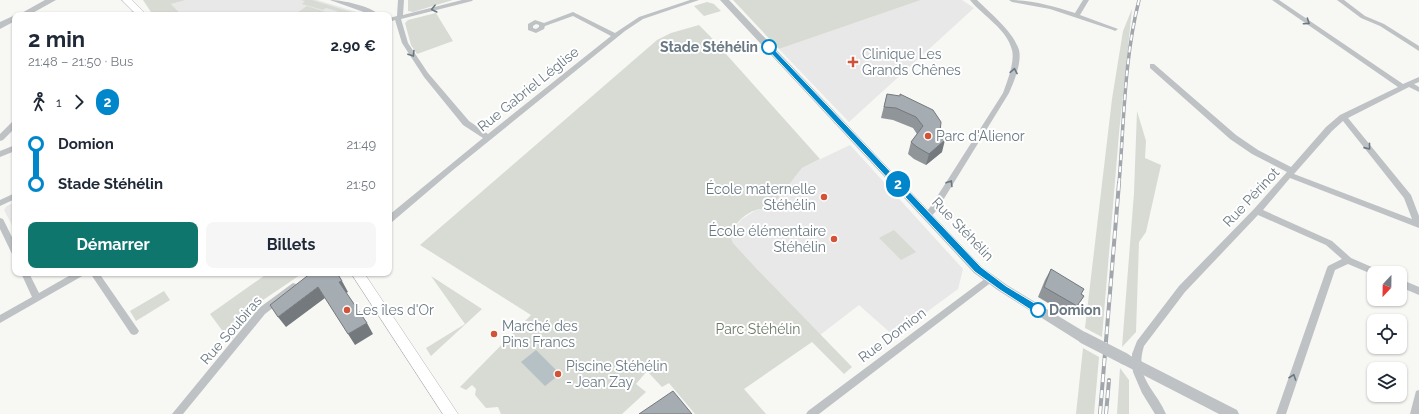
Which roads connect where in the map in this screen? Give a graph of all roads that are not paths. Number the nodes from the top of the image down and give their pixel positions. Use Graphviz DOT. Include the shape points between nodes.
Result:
graph roads {
  1 [pos="52,0"];
  2 [pos="127,0"];
  3 [pos="333,0"];
  4 [pos="401,0"];
  5 [pos="470,0"];
  6 [pos="696,0"];
  7 [pos="724,0"];
  8 [pos="973,0"];
  9 [pos="1012,0"];
  10 [pos="1086,0"];
  11 [pos="1275,0"];
  12 [pos="1340,0"];
  13 [pos="28,12"];
  14 [pos="139,12"];
  15 [pos="372,12"];
  16 [pos="1077,15"];
  17 [pos="398,18"];
  18 [pos="392,19"];
  19 [pos="12,20"];
  20 [pos="543,25"];
  21 [pos="0,26"];
  22 [pos="1114,29"];
  23 [pos="615,36"];
  24 [pos="1419,49"];
  25 [pos="1152,66"];
  26 [pos="1419,79"];
  27 [pos="1406,85"];
  28 [pos="1419,90"];
  29 [pos="1343,117"];
  30 [pos="12,126"];
  31 [pos="1,135"];
  32 [pos="488,138"];
  33 [pos="12,149"];
  34 [pos="0,154"];
  35 [pos="1291,173"];
  36 [pos="12,197"];
  37 [pos="0,203"];
  38 [pos="1257,210"];
  39 [pos="928,215"];
  40 [pos="392,218"];
  41 [pos="0,221"];
  42 [pos="1418,225"];
  43 [pos="12,246"];
  44 [pos="1348,260"];
  45 [pos="1367,268"];
  46 [pos="26,276"];
  47 [pos="76,276"];
  48 [pos="96,276"];
  49 [pos="359,276"];
  50 [pos="990,279"];
  51 [pos="302,281"];
  52 [pos="1407,286"];
  53 [pos="1419,291"];
  54 [pos="37,298"];
  55 [pos="0,319"];
  56 [pos="134,331"];
  57 [pos="1131,362"];
  58 [pos="1419,394"];
  59 [pos="177,414"];
  60 [pos="451,414"];
  61 [pos="812,414"];
  62 [pos="1161,414"];
  63 [pos="1232,414"];
  64 [pos="1281,414"];
  65 [pos="1415,414"];
  1 -- 13 [label="street"];
  2 -- 14 [label="main road"];
  3 -- 15 [label="street"];
  4 -- 17 [label="street"];
  5 -- 17 [label="street, one-way"];
  6 -- 23 [label="street, Rue Gabriel Léglise" via="641,18"];
  7 -- 39 [label="street, Rue Stéhélin"];
  39 -- 8 [label="street, one-way" via="1006,93 1014,73 1016,51 1006,32"];
  9 -- 16 [label="street"];
  10 -- 16 [label="street"];
  11 -- 27 [label="street, one-way"];
  12 -- 24 [label="street" via="1363,17 1382,25"];
  16 -- 22 [label="street"];
  17 -- 18 [label="street"];
  17 -- 32 [label="street, one-way" via="405,43 426,75 466,123"];
  19 -- 21 [label="street"];
  20 -- 23 [label="street" via="573,14"];
  23 -- 32 [label="street, Rue Gabriel Léglise"];
  25 -- 35 [label="street" via="1233,137"];
  26 -- 27 [label="street, Rue Périnot"];
  27 -- 28 [label="street"];
  27 -- 29 [label="street, Rue Périnot"];
  29 -- 35 [label="street, Rue Périnot" via="1329,129"];
  29 -- 42 [label="street, one-way" via="1408,197"];
  30 -- 31 [label="street"];
  32 -- 40 [label="street, Rue Gabriel Léglise"];
  33 -- 34 [label="street"];
  35 -- 38 [label="street, Rue Périnot"];
  35 -- 42 [label="street"];
  36 -- 37 [label="street"];
  38 -- 44 [label="street" via="1329,244"];
  38 -- 57 [label="street, Rue Périnot" via="1182,289 1140,344"];
  39 -- 50 [label="street, Rue Stéhélin" via="978,270"];
  41 -- 43 [label="street"];
  44 -- 45 [label="street"];
  64 -- 44 [label="street, one-way" via="1331,268"];
  46 -- 54 [label="street"];
  47 -- 54 [label="street"];
  48 -- 56 [label="street"];
  49 -- 60 [label="main road"];
  50 -- 57 [label="street, Rue Stéhélin, bridge" via="1084,338"];
  50 -- 61 [label="street, Rue Domion"];
  51 -- 59 [label="street, Rue Soubiras" via="262,310"];
  52 -- 53 [label="street"];
  54 -- 55 [label="street"];
  57 -- 62 [label="street"];
  57 -- 63 [label="street, Rue Stéhélin"];
  58 -- 65 [label="street"];
}
